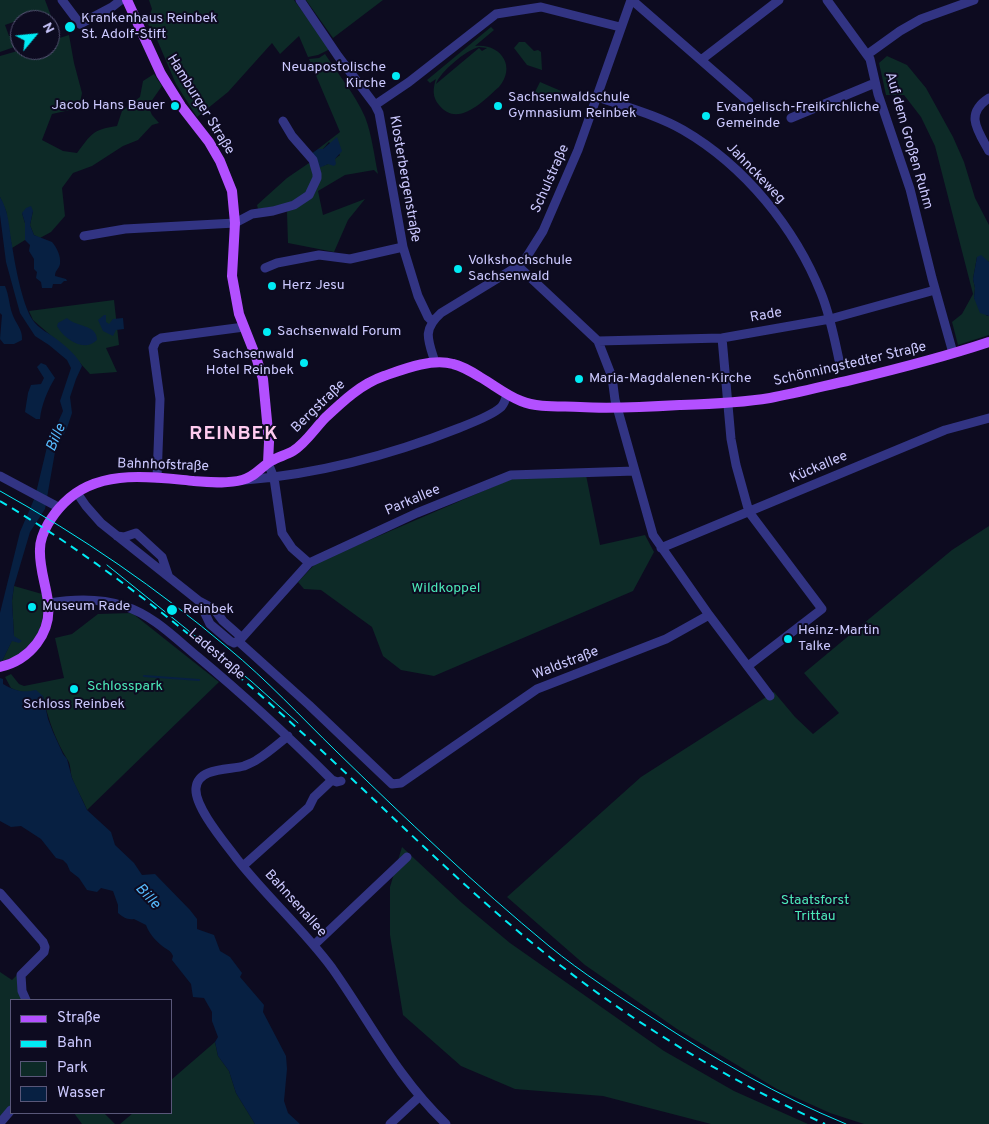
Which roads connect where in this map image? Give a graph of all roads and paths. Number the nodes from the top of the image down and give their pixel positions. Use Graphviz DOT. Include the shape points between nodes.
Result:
graph roads {
  1 [pos="62,0"];
  2 [pos="121,0"];
  3 [pos="127,0"];
  4 [pos="300,0"];
  5 [pos="632,0"];
  6 [pos="779,0"];
  7 [pos="827,0"];
  8 [pos="974,0"];
  9 [pos="620,27"];
  10 [pos="868,54"];
  11 [pos="701,60"];
  12 [pos="875,84"];
  13 [pos="598,97"];
  14 [pos="989,98"];
  15 [pos="749,102"];
  16 [pos="375,105"];
  17 [pos="791,118"];
  18 [pos="282,121"];
  19 [pos="989,151"];
  20 [pos="235,223"];
  21 [pos="84,236"];
  22 [pos="403,247"];
  23 [pos="518,266"];
  24 [pos="265,268"];
  25 [pos="935,290"];
  26 [pos="830,319"];
  27 [pos="432,321"];
  28 [pos="244,327"];
  29 [pos="722,338"];
  30 [pos="598,340"];
  31 [pos="989,342"];
  32 [pos="953,353"];
  33 [pos="839,360"];
  34 [pos="436,362"];
  35 [pos="507,395"];
  36 [pos="728,403"];
  37 [pos="618,408"];
  38 [pos="989,418"];
  39 [pos="269,438"];
  40 [pos="290,452"];
  41 [pos="278,458"];
  42 [pos="268,463"];
  43 [pos="635,471"];
  44 [pos="0,476"];
  45 [pos="157,478"];
  46 [pos="274,478"];
  47 [pos="243,480"];
  48 [pos="77,493"];
  49 [pos="56,505"];
  50 [pos="749,512"];
  51 [pos="117,536"];
  52 [pos="661,548"];
  53 [pos="309,563"];
  54 [pos="171,578"];
  55 [pos="48,604"];
  56 [pos="709,616"];
  57 [pos="238,641"];
  58 [pos="5,666"];
  59 [pos="748,666"];
  60 [pos="770,696"];
  61 [pos="288,736"];
  62 [pos="360,754"];
  63 [pos="359,764"];
  64 [pos="407,857"];
  65 [pos="243,866"];
  66 [pos="0,894"];
  67 [pos="314,945"];
  68 [pos="26,999"];
  69 [pos="419,1097"];
  70 [pos="10,1111"];
  71 [pos="0,1123"];
  72 [pos="390,1124"];
  73 [pos="446,1124"];
  1 -- 2 [label="street" via="80,24"];
  3 -- 20 [label="main road, Hamburger Straße" via="161,74 220,161 232,190"];
  4 -- 16 [label="street, Klosterbergenstraße"];
  5 -- 9 [label="street, Schulstraße"];
  5 -- 11 [label="street"];
  6 -- 11 [label="street"];
  7 -- 10 [label="street"];
  8 -- 10 [label="street" via="921,19"];
  9 -- 13 [label="street, Schulstraße"];
  9 -- 16 [label="street" via="541,7 496,14"];
  10 -- 12 [label="street, Auf dem Großen Ruhm"];
  11 -- 15 [label="street"];
  12 -- 17 [label="street"];
  12 -- 25 [label="street, Auf dem Großen Ruhm" via="910,189"];
  13 -- 23 [label="street, Schulstraße" via="543,231"];
  13 -- 26 [label="street, Jahnckeweg" via="682,130 730,164 788,230 812,271"];
  14 -- 19 [label="street" via="977,108 974,117 976,128"];
  16 -- 22 [label="street, Klosterbergenstraße" via="382,122"];
  18 -- 20 [label="street" via="315,165 317,178 312,190 294,205 252,214"];
  20 -- 21 [label="street" via="125,229"];
  20 -- 28 [label="main road, Hamburger Straße" via="232,276"];
  22 -- 24 [label="street" via="350,259 319,255"];
  22 -- 27 [label="street, Klosterbergenstraße" via="418,296"];
  23 -- 27 [label="street, Schulstraße"];
  23 -- 30 [label="street"];
  25 -- 26 [label="street, Rade"];
  25 -- 32 [label="street, Auf dem Großen Ruhm"];
  26 -- 29 [label="street, Rade"];
  26 -- 33 [label="street, Jahnckeweg"];
  27 -- 34 [label="street" via="428,334"];
  28 -- 39 [label="main road, Hamburger Straße" via="262,379"];
  28 -- 45 [label="street" via="156,341 153,348 160,399"];
  29 -- 30 [label="street, Rade"];
  29 -- 36 [label="street"];
  30 -- 37 [label="street" via="612,377"];
  31 -- 32 [label="main road, Schönningstedter Straße"];
  32 -- 36 [label="main road, Schönningstedter Straße" via="808,390"];
  34 -- 35 [label="main road, Schönningstedter Straße" via="453,364"];
  34 -- 40 [label="main road, Bergstraße" via="392,373 361,386"];
  35 -- 37 [label="main road, Schönningstedter Straße" via="532,404"];
  35 -- 46 [label="street" via="504,404 495,412 440,435 377,456"];
  36 -- 37 [label="main road, Schönningstedter Straße"];
  36 -- 50 [label="street" via="736,465"];
  37 -- 43 [label="street"];
  38 -- 50 [label="street, Kückallee" via="945,430"];
  39 -- 40 [label="main road, Bergstraße" via="277,448"];
  39 -- 41 [label="main road" via="273,455"];
  39 -- 42 [label="main road, Hamburger Straße"];
  40 -- 41 [label="main road, Bergstraße"];
  41 -- 42 [label="main road, Bergstraße"];
  42 -- 46 [label="street"];
  42 -- 47 [label="main road, Bahnhofstraße"];
  43 -- 52 [label="street" via="653,535"];
  43 -- 53 [label="street, Parkallee" via="511,475 417,513"];
  44 -- 49 [label="street"];
  45 -- 47 [label="main road, Bahnhofstraße" via="215,482"];
  45 -- 48 [label="main road, Bahnhofstraße" via="107,479"];
  46 -- 47 [label="street"];
  46 -- 53 [label="street" via="282,533 292,548"];
  48 -- 49 [label="main road, Bahnhofstraße"];
  48 -- 51 [label="street"];
  49 -- 55 [label="main road, Bahnhofstraße" via="40,548 40,566"];
  50 -- 52 [label="street, Kückallee"];
  50 -- 59 [label="street" via="822,609"];
  51 -- 54 [label="street"];
  51 -- 54 [label="street" via="136,533 162,556"];
  52 -- 56 [label="street"];
  53 -- 57 [label="street, Parkallee"];
  54 -- 57 [label="street" via="214,609 240,636"];
  55 -- 58 [label="main road, Bahnhofstraße" via="44,634 32,651"];
  55 -- 61 [label="street, Ladestraße" via="101,601 144,614"];
  56 -- 59 [label="street"];
  56 -- 62 [label="street, Waldstraße" via="666,639 537,689 401,783 392,784"];
  57 -- 62 [label="street"];
  59 -- 60 [label="street"];
  61 -- 65 [label="street, Ladestraße" via="336,781"];
  61 -- 65 [label="street, Bahnsenallee" via="245,766 213,772 198,781 198,800 206,816"];
  62 -- 63 [label="street"];
  64 -- 67 [label="street"];
  65 -- 67 [label="street, Bahnsenallee"];
  66 -- 68 [label="street" via="45,946 40,956 21,975"];
  67 -- 69 [label="street, Bahnsenallee" via="393,1064"];
  69 -- 72 [label="street"];
  69 -- 73 [label="street, Bahnsenallee"];
  70 -- 71 [label="street"];
}
